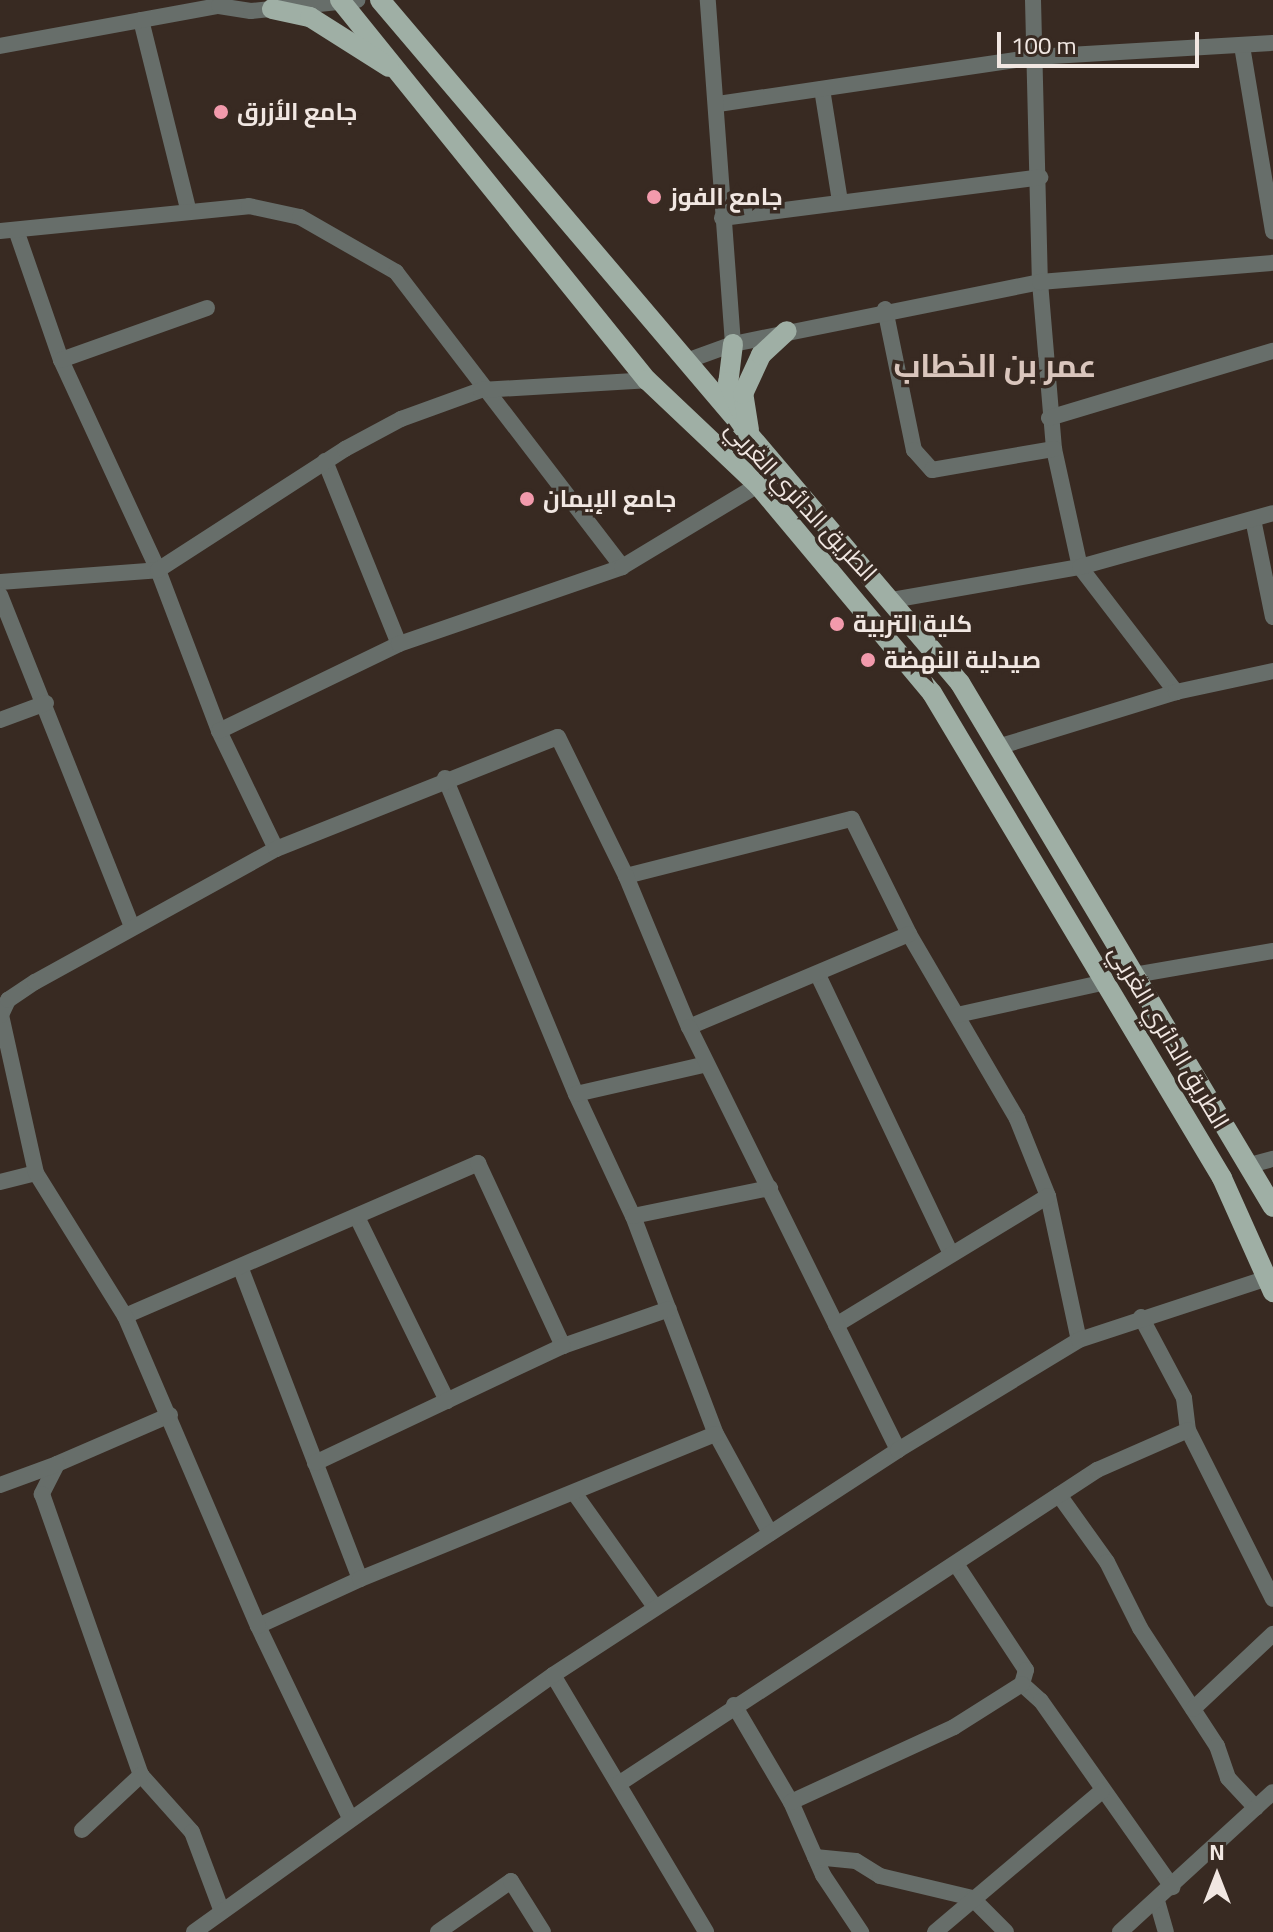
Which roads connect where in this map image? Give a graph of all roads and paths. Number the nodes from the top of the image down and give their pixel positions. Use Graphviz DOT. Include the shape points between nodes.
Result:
graph roads {
  1 [pos="380,0"];
  2 [pos="708,0"];
  3 [pos="1033,0"];
  4 [pos="346,1"];
  5 [pos="223,3"];
  6 [pos="272,9"];
  7 [pos="398,10"];
  8 [pos="141,20"];
  9 [pos="1273,43"];
  10 [pos="0,46"];
  11 [pos="1242,46"];
  12 [pos="1035,57"];
  13 [pos="409,80"];
  14 [pos="822,89"];
  15 [pos="718,104"];
  16 [pos="1040,177"];
  17 [pos="840,202"];
  18 [pos="188,209"];
  19 [pos="722,218"];
  20 [pos="8,230"];
  21 [pos="1273,231"];
  22 [pos="1273,263"];
  23 [pos="1040,282"];
  24 [pos="207,308"];
  25 [pos="885,309"];
  26 [pos="787,331"];
  27 [pos="733,344"];
  28 [pos="1273,351"];
  29 [pos="61,360"];
  30 [pos="689,360"];
  31 [pos="647,380"];
  32 [pos="481,390"];
  33 [pos="1049,418"];
  34 [pos="749,430"];
  35 [pos="1054,449"];
  36 [pos="325,461"];
  37 [pos="758,485"];
  38 [pos="1273,513"];
  39 [pos="1253,519"];
  40 [pos="622,567"];
  41 [pos="1080,567"];
  42 [pos="158,570"];
  43 [pos="0,582"];
  44 [pos="0,595"];
  45 [pos="892,600"];
  46 [pos="863,607"];
  47 [pos="1273,617"];
  48 [pos="399,644"];
  49 [pos="1273,671"];
  50 [pos="1176,692"];
  51 [pos="46,703"];
  52 [pos="0,720"];
  53 [pos="219,731"];
  54 [pos="1001,746"];
  55 [pos="445,778"];
  56 [pos="276,849"];
  57 [pos="626,876"];
  58 [pos="131,925"];
  59 [pos="909,934"];
  60 [pos="1273,951"];
  61 [pos="818,975"];
  62 [pos="1134,975"];
  63 [pos="1106,982"];
  64 [pos="957,1015"];
  65 [pos="689,1027"];
  66 [pos="707,1064"];
  67 [pos="576,1094"];
  68 [pos="1273,1159"];
  69 [pos="1250,1165"];
  70 [pos="36,1173"];
  71 [pos="0,1182"];
  72 [pos="770,1188"];
  73 [pos="1048,1196"];
  74 [pos="1273,1207"];
  75 [pos="633,1216"];
  76 [pos="357,1217"];
  77 [pos="950,1252"];
  78 [pos="241,1269"];
  79 [pos="1268,1286"];
  80 [pos="669,1309"];
  81 [pos="125,1316"];
  82 [pos="1141,1317"];
  83 [pos="836,1325"];
  84 [pos="1079,1340"];
  85 [pos="563,1346"];
  86 [pos="447,1401"];
  87 [pos="170,1415"];
  88 [pos="1188,1430"];
  89 [pos="716,1434"];
  90 [pos="898,1450"];
  91 [pos="315,1463"];
  92 [pos="57,1464"];
  93 [pos="0,1485"];
  94 [pos="575,1494"];
  95 [pos="1059,1495"];
  96 [pos="770,1533"];
  97 [pos="956,1564"];
  98 [pos="360,1579"];
  99 [pos="1273,1599"];
  100 [pos="655,1607"];
  101 [pos="258,1626"];
  102 [pos="1273,1634"];
  103 [pos="553,1675"];
  104 [pos="1022,1684"];
  105 [pos="734,1705"];
  106 [pos="1193,1709"];
  107 [pos="141,1775"];
  108 [pos="620,1783"];
  109 [pos="1102,1791"];
  110 [pos="1273,1792"];
  111 [pos="791,1802"];
  112 [pos="1256,1808"];
  113 [pos="350,1818"];
  114 [pos="82,1830"];
  115 [pos="815,1857"];
  116 [pos="1172,1887"];
  117 [pos="972,1898"];
  118 [pos="1157,1901"];
  119 [pos="222,1912"];
  120 [pos="194,1932"];
  121 [pos="438,1932"];
  122 [pos="543,1932"];
  123 [pos="706,1932"];
  124 [pos="861,1932"];
  125 [pos="935,1932"];
  126 [pos="1006,1932"];
  127 [pos="1120,1932"];
  128 [pos="1166,1932"];
  1 -- 7 [label="main road, الطريق الدائري الغربي"];
  2 -- 15 [label="street"];
  3 -- 12 [label="street"];
  4 -- 6 [label="street"];
  4 -- 13 [label="main road, الطريق الدائري الغربي"];
  5 -- 6 [label="street"];
  5 -- 8 [label="street"];
  6 -- 13 [label="main road" via="310,17"];
  7 -- 30 [label="main road, الطريق الدائري الغربي"];
  8 -- 10 [label="street"];
  8 -- 18 [label="street"];
  9 -- 11 [label="street"];
  11 -- 12 [label="street"];
  11 -- 21 [label="street"];
  12 -- 14 [label="street"];
  12 -- 16 [label="street"];
  13 -- 31 [label="main road, الطريق الدائري الغربي"];
  14 -- 15 [label="street"];
  14 -- 17 [label="street"];
  15 -- 19 [label="street"];
  16 -- 17 [label="street"];
  16 -- 23 [label="street"];
  17 -- 19 [label="street"];
  18 -- 20 [label="street"];
  18 -- 32 [label="street" via="249,206 300,217 396,272"];
  19 -- 27 [label="street"];
  20 -- 29 [label="street"];
  22 -- 23 [label="street"];
  23 -- 25 [label="street"];
  23 -- 33 [label="street"];
  24 -- 29 [label="street"];
  25 -- 26 [label="street"];
  25 -- 35 [label="street" via="914,450 932,470"];
  26 -- 27 [label="street"];
  26 -- 34 [label="main road" via="761,355 743,394"];
  27 -- 30 [label="street"];
  27 -- 34 [label="main road" via="728,382"];
  28 -- 33 [label="street"];
  29 -- 42 [label="street"];
  30 -- 34 [label="main road, الطريق الدائري الغربي"];
  31 -- 32 [label="street"];
  31 -- 37 [label="main road, الطريق الدائري الغربي"];
  32 -- 36 [label="street" via="401,419"];
  32 -- 40 [label="street"];
  33 -- 35 [label="street"];
  34 -- 45 [label="main road, الطريق الدائري الغربي"];
  35 -- 41 [label="street"];
  36 -- 42 [label="street"];
  36 -- 48 [label="street"];
  37 -- 40 [label="street"];
  37 -- 46 [label="main road, الطريق الدائري الغربي"];
  38 -- 39 [label="street"];
  39 -- 41 [label="street"];
  39 -- 47 [label="street"];
  40 -- 48 [label="street"];
  41 -- 45 [label="street"];
  41 -- 50 [label="street"];
  42 -- 43 [label="street"];
  42 -- 53 [label="street"];
  44 -- 51 [label="street"];
  45 -- 46 [label="main road"];
  45 -- 54 [label="main road, الطريق الدائري الغربي" via="960,683"];
  46 -- 63 [label="main road, الطريق الدائري الغربي" via="941,706"];
  48 -- 53 [label="street"];
  49 -- 50 [label="street"];
  50 -- 54 [label="street"];
  51 -- 52 [label="street"];
  51 -- 58 [label="street"];
  53 -- 56 [label="street"];
  54 -- 62 [label="main road, الطريق الدائري الغربي"];
  55 -- 56 [label="street"];
  55 -- 57 [label="street" via="558,737"];
  55 -- 67 [label="street"];
  56 -- 58 [label="street" via="199,894"];
  57 -- 59 [label="street" via="852,819"];
  57 -- 65 [label="street"];
  58 -- 70 [label="street" via="8,1000 1,1015"];
  59 -- 61 [label="street"];
  59 -- 64 [label="street"];
  60 -- 62 [label="street"];
  61 -- 65 [label="street"];
  61 -- 77 [label="street"];
  62 -- 63 [label="main road"];
  62 -- 69 [label="main road, الطريق الدائري الغربي"];
  63 -- 64 [label="street"];
  63 -- 79 [label="main road, الطريق الدائري الغربي" via="1222,1178"];
  64 -- 73 [label="street" via="1017,1119"];
  65 -- 66 [label="street"];
  66 -- 67 [label="street"];
  66 -- 72 [label="street"];
  67 -- 75 [label="street"];
  68 -- 69 [label="street"];
  69 -- 74 [label="main road, الطريق الدائري الغربي"];
  70 -- 71 [label="street"];
  70 -- 81 [label="street"];
  72 -- 75 [label="street"];
  72 -- 83 [label="street"];
  73 -- 77 [label="street"];
  73 -- 84 [label="street"];
  75 -- 80 [label="street"];
  76 -- 78 [label="street"];
  76 -- 85 [label="street" via="478,1163"];
  76 -- 86 [label="street"];
  77 -- 83 [label="street"];
  78 -- 81 [label="street"];
  78 -- 91 [label="street"];
  79 -- 82 [label="street"];
  80 -- 85 [label="street"];
  80 -- 89 [label="street"];
  81 -- 87 [label="street"];
  82 -- 84 [label="street"];
  82 -- 88 [label="street" via="1184,1398"];
  83 -- 90 [label="street"];
  84 -- 90 [label="street"];
  85 -- 86 [label="street"];
  86 -- 91 [label="street"];
  87 -- 92 [label="street"];
  87 -- 101 [label="street"];
  88 -- 95 [label="street" via="1097,1470"];
  88 -- 99 [label="street"];
  89 -- 94 [label="street"];
  89 -- 96 [label="street"];
  90 -- 96 [label="street"];
  91 -- 98 [label="street"];
  92 -- 93 [label="street"];
  92 -- 107 [label="street" via="42,1494"];
  94 -- 98 [label="street"];
  94 -- 100 [label="street"];
  95 -- 97 [label="street"];
  95 -- 106 [label="street" via="1107,1562 1140,1628"];
  96 -- 100 [label="street"];
  97 -- 104 [label="street" via="1026,1670"];
  97 -- 105 [label="street"];
  98 -- 101 [label="street"];
  100 -- 103 [label="street"];
  101 -- 113 [label="street"];
  102 -- 106 [label="street"];
  103 -- 108 [label="street"];
  103 -- 113 [label="street"];
  104 -- 109 [label="street" via="1041,1701"];
  104 -- 111 [label="street" via="954,1727"];
  105 -- 108 [label="street"];
  105 -- 111 [label="street"];
  106 -- 112 [label="street" via="1217,1746 1228,1778"];
  107 -- 114 [label="street"];
  107 -- 119 [label="street" via="192,1832"];
  108 -- 123 [label="street"];
  109 -- 116 [label="street"];
  109 -- 117 [label="street"];
  110 -- 112 [label="street"];
  111 -- 115 [label="street"];
  112 -- 116 [label="street"];
  113 -- 119 [label="street"];
  115 -- 117 [label="street" via="856,1861 880,1876"];
  115 -- 124 [label="street"];
  116 -- 118 [label="street"];
  117 -- 125 [label="street"];
  117 -- 126 [label="street"];
  118 -- 127 [label="street"];
  118 -- 128 [label="street"];
  119 -- 120 [label="street"];
  121 -- 122 [label="street" via="511,1881"];
}
